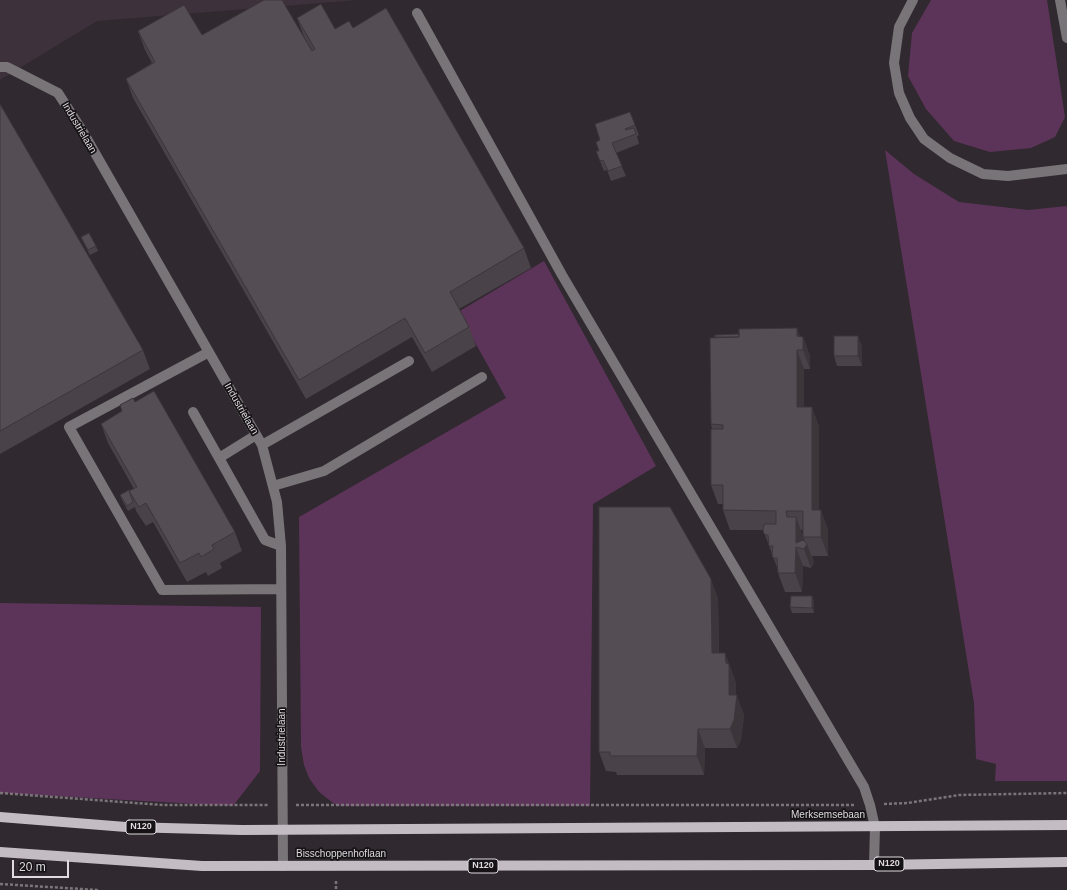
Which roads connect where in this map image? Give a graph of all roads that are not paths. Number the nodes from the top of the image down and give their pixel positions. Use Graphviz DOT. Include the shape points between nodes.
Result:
graph roads {
  1 [pos="912,0"];
  2 [pos="1060,0"];
  3 [pos="417,13"];
  4 [pos="1067,38"];
  5 [pos="0,67"];
  6 [pos="1067,169"];
  7 [pos="209,352"];
  8 [pos="409,361"];
  9 [pos="482,377"];
  10 [pos="193,412"];
  11 [pos="256,435"];
  12 [pos="262,445"];
  13 [pos="219,458"];
  14 [pos="273,486"];
  15 [pos="281,546"];
  16 [pos="281,589"];
  17 [pos="0,817"];
  18 [pos="1067,825"];
  19 [pos="874,827"];
  20 [pos="282,830"];
  21 [pos="0,852"];
  22 [pos="1067,862"];
  23 [pos="874,865"];
  24 [pos="283,866"];
  1 -- 6 [label="street" via="898,34 894,63 899,93 910,118 924,139 950,158 983,174 1008,176"];
  2 -- 4 [label="street"];
  3 -- 19 [label="street" via="562,275 860,780 870,805"];
  5 -- 7 [label="street, Industrielaan" via="6,67 58,93"];
  7 -- 11 [label="street, Industrielaan"];
  7 -- 16 [label="street" via="69,426 162,590"];
  8 -- 12 [label="street"];
  9 -- 14 [label="street" via="324,471"];
  10 -- 13 [label="street"];
  11 -- 12 [label="street, Industrielaan"];
  11 -- 13 [label="street"];
  12 -- 14 [label="street, Industrielaan"];
  13 -- 15 [label="street" via="265,540"];
  14 -- 15 [label="street, Industrielaan"];
  15 -- 16 [label="street, Industrielaan"];
  16 -- 20 [label="street, Industrielaan"];
  17 -- 20 [label="main road, N120" via="126,827"];
  18 -- 19 [label="main road, Merksemsebaan / N120"];
  19 -- 20 [label="main road, Merksemsebaan / N120"];
  19 -- 23 [label="street"];
  20 -- 24 [label="street, Industrielaan"];
  21 -- 24 [label="main road, Bisschoppenhoflaan / N120" via="164,864"];
  22 -- 23 [label="main road, N120"];
  23 -- 24 [label="main road, Bisschoppenhoflaan / N120"];
}
